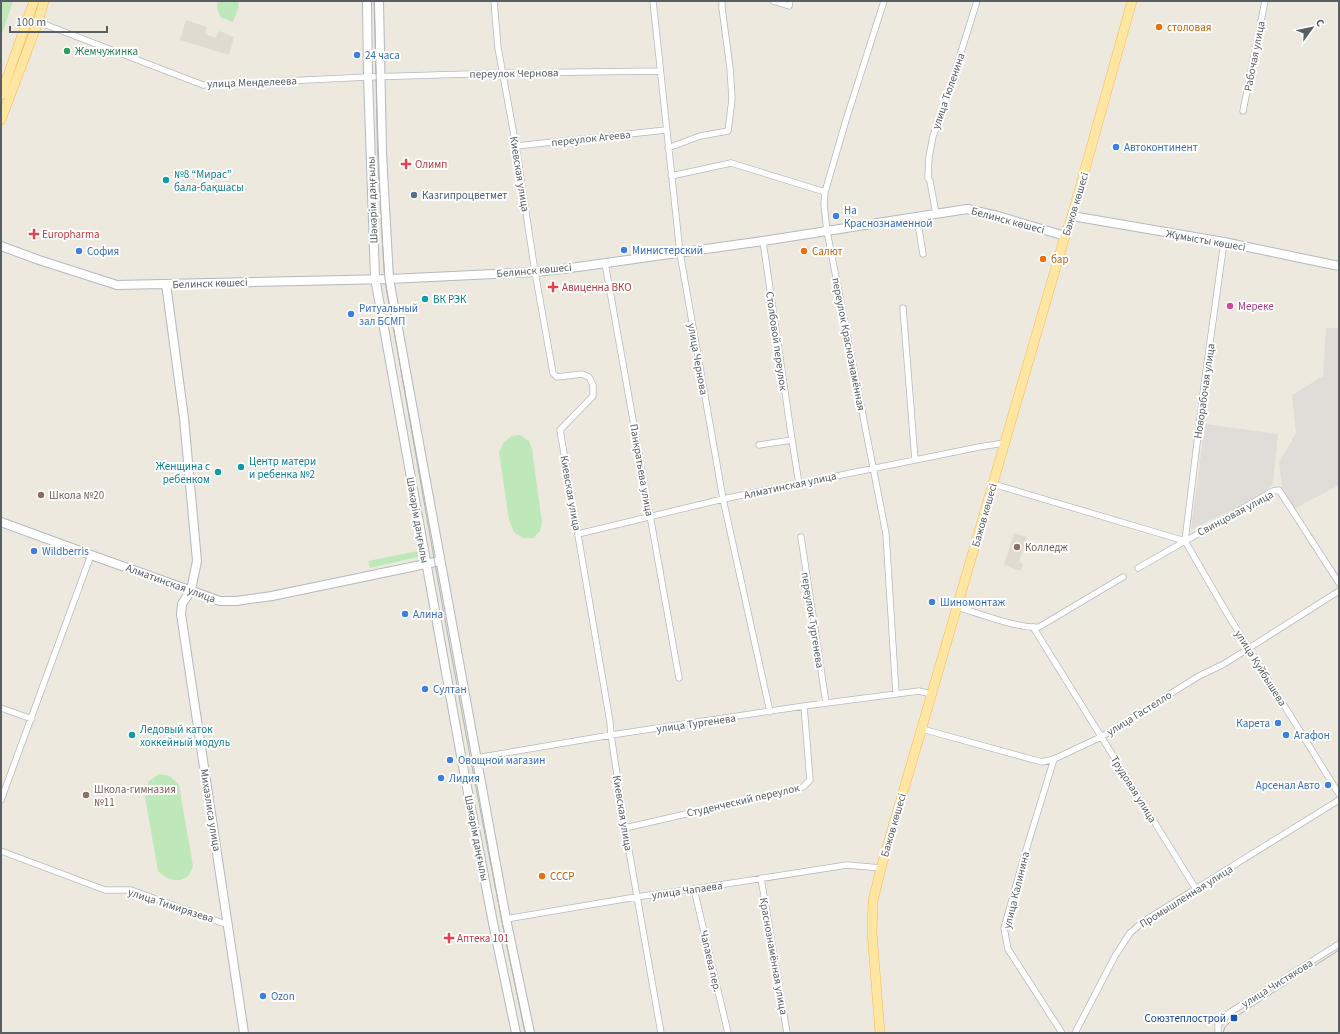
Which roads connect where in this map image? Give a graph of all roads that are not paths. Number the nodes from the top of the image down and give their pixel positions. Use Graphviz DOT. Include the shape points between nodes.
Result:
graph roads {
  1 [pos="34,1"];
  2 [pos="44,1"];
  3 [pos="367,1"];
  4 [pos="379,1"];
  5 [pos="494,1"];
  6 [pos="653,1"];
  7 [pos="722,1"];
  8 [pos="773,1"];
  9 [pos="884,1"];
  10 [pos="977,1"];
  11 [pos="1132,1"];
  12 [pos="1265,1"];
  13 [pos="790,3"];
  14 [pos="29,20"];
  15 [pos="38,22"];
  16 [pos="660,71"];
  17 [pos="503,73"];
  18 [pos="368,77"];
  19 [pos="380,77"];
  20 [pos="1,95"];
  21 [pos="1243,111"];
  22 [pos="1,120"];
  23 [pos="666,130"];
  24 [pos="516,146"];
  25 [pos="668,148"];
  26 [pos="671,176"];
  27 [pos="825,192"];
  28 [pos="936,214"];
  29 [pos="1072,216"];
  30 [pos="917,217"];
  31 [pos="827,231"];
  32 [pos="1065,236"];
  33 [pos="763,241"];
  34 [pos="1224,242"];
  35 [pos="1,246"];
  36 [pos="680,252"];
  37 [pos="923,254"];
  38 [pos="605,263"];
  39 [pos="1339,266"];
  40 [pos="535,272"];
  41 [pos="375,278"];
  42 [pos="389,278"];
  43 [pos="166,284"];
  44 [pos="903,308"];
  45 [pos="792,440"];
  46 [pos="1004,444"];
  47 [pos="759,445"];
  48 [pos="915,460"];
  49 [pos="874,468"];
  50 [pos="799,484"];
  51 [pos="993,484"];
  52 [pos="723,499"];
  53 [pos="650,517"];
  54 [pos="1,522"];
  55 [pos="578,534"];
  56 [pos="801,537"];
  57 [pos="1184,540"];
  58 [pos="91,555"];
  59 [pos="440,561"];
  60 [pos="426,564"];
  61 [pos="1138,568"];
  62 [pos="1123,577"];
  63 [pos="1339,583"];
  64 [pos="191,590"];
  65 [pos="1339,591"];
  66 [pos="957,607"];
  67 [pos="1033,627"];
  68 [pos="1249,648"];
  69 [pos="679,678"];
  70 [pos="896,694"];
  71 [pos="931,694"];
  72 [pos="826,703"];
  73 [pos="804,706"];
  74 [pos="1,708"];
  75 [pos="770,712"];
  76 [pos="32,719"];
  77 [pos="922,729"];
  78 [pos="611,736"];
  79 [pos="1101,736"];
  80 [pos="476,758"];
  81 [pos="1054,759"];
  82 [pos="462,761"];
  83 [pos="1339,794"];
  84 [pos="1,800"];
  85 [pos="1339,800"];
  86 [pos="625,828"];
  87 [pos="1,851"];
  88 [pos="881,868"];
  89 [pos="761,878"];
  90 [pos="694,889"];
  91 [pos="1196,889"];
  92 [pos="636,897"];
  93 [pos="506,919"];
  94 [pos="493,923"];
  95 [pos="228,925"];
  96 [pos="1339,944"];
  97 [pos="244,1033"];
  98 [pos="516,1033"];
  99 [pos="530,1033"];
  100 [pos="661,1033"];
  101 [pos="728,1033"];
  102 [pos="788,1033"];
  103 [pos="880,1033"];
  104 [pos="1062,1033"];
  105 [pos="1075,1033"];
  106 [pos="1218,1033"];
  1 -- 14 [label="main road"];
  2 -- 15 [label="main road"];
  3 -- 18 [label="main road, Шәкәрім даңғылы"];
  4 -- 19 [label="main road, Шәкәрім даңғылы"];
  5 -- 17 [label="street, Киевская улица"];
  6 -- 16 [label="street, улица Чернова"];
  7 -- 25 [label="street" via="732,99 728,131 700,136"];
  8 -- 13 [label="street"];
  9 -- 27 [label="street, переулок Краснознамённая"];
  10 -- 28 [label="street, улица Тюленина" via="928,157 928,178"];
  11 -- 29 [label="main road, Бажов көшесі"];
  12 -- 21 [label="street, Рабочая улица"];
  14 -- 15 [label="street, улица Менделеева"];
  14 -- 20 [label="main road"];
  15 -- 18 [label="street, улица Менделеева" via="203,85"];
  15 -- 22 [label="main road"];
  16 -- 17 [label="street, переулок Чернова"];
  16 -- 23 [label="street, улица Чернова"];
  17 -- 19 [label="street, переулок Чернова"];
  17 -- 24 [label="street, Киевская улица"];
  18 -- 19 [label="street, переулок Чернова"];
  18 -- 41 [label="main road, Шәкәрім даңғылы"];
  19 -- 42 [label="main road, Шәкәрім даңғылы"];
  23 -- 24 [label="street, переулок Агеева"];
  23 -- 25 [label="street, улица Чернова"];
  24 -- 40 [label="street, Киевская улица"];
  25 -- 26 [label="street, улица Чернова"];
  26 -- 27 [label="street" via="731,163"];
  26 -- 36 [label="street, улица Чернова"];
  27 -- 31 [label="street, переулок Краснознамённая"];
  28 -- 30 [label="main road, Белинск көшесі"];
  28 -- 32 [label="main road, Белинск көшесі" via="967,209"];
  29 -- 32 [label="main road, Бажов көшесі"];
  29 -- 34 [label="main road, Жұмысты көшесі"];
  30 -- 31 [label="main road, Белинск көшесі"];
  30 -- 37 [label="street"];
  31 -- 33 [label="main road, Белинск көшесі"];
  31 -- 49 [label="street, переулок Краснознамённая"];
  32 -- 46 [label="main road, Бажов көшесі"];
  33 -- 36 [label="main road, Белинск көшесі"];
  33 -- 45 [label="street, Столбовой переулок"];
  34 -- 39 [label="main road, Жұмысты көшесі"];
  34 -- 57 [label="street, Новорабочая улица"];
  35 -- 43 [label="main road, Белинск көшесі" via="117,285"];
  36 -- 38 [label="main road, Белинск көшесі"];
  36 -- 52 [label="street, улица Чернова"];
  38 -- 40 [label="main road, Белинск көшесі"];
  38 -- 53 [label="street, Панкратьева улица"];
  40 -- 42 [label="main road, Белинск көшесі"];
  40 -- 55 [label="street, Киевская улица" via="552,373 557,377 582,374 589,377 593,385 593,396 560,430"];
  41 -- 42 [label="main road, Белинск көшесі"];
  41 -- 43 [label="main road, Белинск көшесі"];
  41 -- 60 [label="main road, Шәкәрім даңғылы"];
  42 -- 59 [label="main road, Шәкәрім даңғылы"];
  43 -- 64 [label="main road, Михаэлиса улица" via="184,418 196,560"];
  44 -- 48 [label="street"];
  45 -- 47 [label="street"];
  45 -- 50 [label="street, Столбовой переулок"];
  46 -- 48 [label="street, Алматинская улица"];
  46 -- 51 [label="main road, Бажов көшесі"];
  48 -- 49 [label="street, Алматинская улица"];
  49 -- 50 [label="street, Алматинская улица"];
  49 -- 70 [label="street, переулок Краснознамённая" via="886,534"];
  50 -- 52 [label="street, Алматинская улица"];
  51 -- 57 [label="street"];
  51 -- 66 [label="main road, Бажов көшесі"];
  52 -- 53 [label="street, Алматинская улица"];
  52 -- 75 [label="street, улица Чернова"];
  53 -- 55 [label="street, Алматинская улица"];
  53 -- 69 [label="street, Панкратьева улица"];
  54 -- 58 [label="main road, Алматинская улица"];
  55 -- 78 [label="street, Киевская улица"];
  56 -- 72 [label="street, переулок Тургенева"];
  57 -- 61 [label="street, Свинцовая улица"];
  57 -- 63 [label="street, Свинцовая улица" via="1279,490"];
  57 -- 68 [label="street, улица Куйбышева"];
  58 -- 64 [label="main road, Алматинская улица"];
  58 -- 76 [label="street"];
  59 -- 60 [label="main road, Алматинская улица"];
  59 -- 80 [label="main road, Шәкәрім даңғылы"];
  60 -- 64 [label="main road, Алматинская улица" via="236,601 220,601"];
  60 -- 82 [label="main road, Шәкәрім даңғылы"];
  62 -- 67 [label="street" via="1039,626"];
  64 -- 95 [label="main road, Михаэлиса улица" via="182,604 181,614"];
  65 -- 68 [label="street, улица Гастелло"];
  66 -- 67 [label="street"];
  66 -- 71 [label="main road, Бажов көшесі"];
  67 -- 79 [label="street, Трудовая улица"];
  68 -- 79 [label="street, улица Гастелло"];
  68 -- 83 [label="street, улица Куйбышева"];
  70 -- 71 [label="street, улица Тургенева" via="919,691"];
  70 -- 72 [label="street, улица Тургенева"];
  71 -- 77 [label="main road, Бажов көшесі"];
  72 -- 73 [label="street, улица Тургенева"];
  73 -- 75 [label="street, улица Тургенева"];
  73 -- 86 [label="street, Студенческий переулок" via="810,780 803,787"];
  74 -- 76 [label="street"];
  75 -- 78 [label="street, улица Тургенева"];
  76 -- 84 [label="street"];
  77 -- 81 [label="street, улица Гастелло" via="1042,762"];
  77 -- 88 [label="main road, Бажов көшесі"];
  78 -- 80 [label="street, улица Тургенева"];
  78 -- 86 [label="street, Киевская улица"];
  79 -- 81 [label="street, улица Гастелло"];
  79 -- 91 [label="street, Трудовая улица"];
  80 -- 82 [label="main road, улица Тургенева"];
  80 -- 93 [label="main road, Шәкәрім даңғылы"];
  81 -- 104 [label="street, улица Калинина" via="1004,928 1008,949"];
  82 -- 94 [label="main road, Шәкәрім даңғылы"];
  85 -- 91 [label="street, Промышленная улица"];
  86 -- 92 [label="street, Киевская улица"];
  87 -- 95 [label="street, улица Тимирязева" via="105,890 131,890"];
  88 -- 89 [label="street, улица Чапаева" via="847,865"];
  88 -- 103 [label="main road, Бажов көшесі" via="873,901 872,932"];
  89 -- 90 [label="street, улица Чапаева"];
  89 -- 102 [label="street, Краснознамённая улица"];
  90 -- 92 [label="street, улица Чапаева"];
  90 -- 101 [label="street, Чапаева пер."];
  91 -- 105 [label="street, Промышленная улица" via="1144,921 1130,933 1115,956"];
  92 -- 93 [label="street, улица Чапаева"];
  92 -- 100 [label="street, Киевская улица"];
  93 -- 94 [label="main road, улица Чапаева"];
  93 -- 99 [label="main road, Шәкәрім даңғылы"];
  94 -- 98 [label="main road, Шәкәрім даңғылы"];
  95 -- 97 [label="main road, Михаэлиса улица"];
  96 -- 106 [label="street, улица Чистякова" via="1228,1013 1218,1025"];
}
